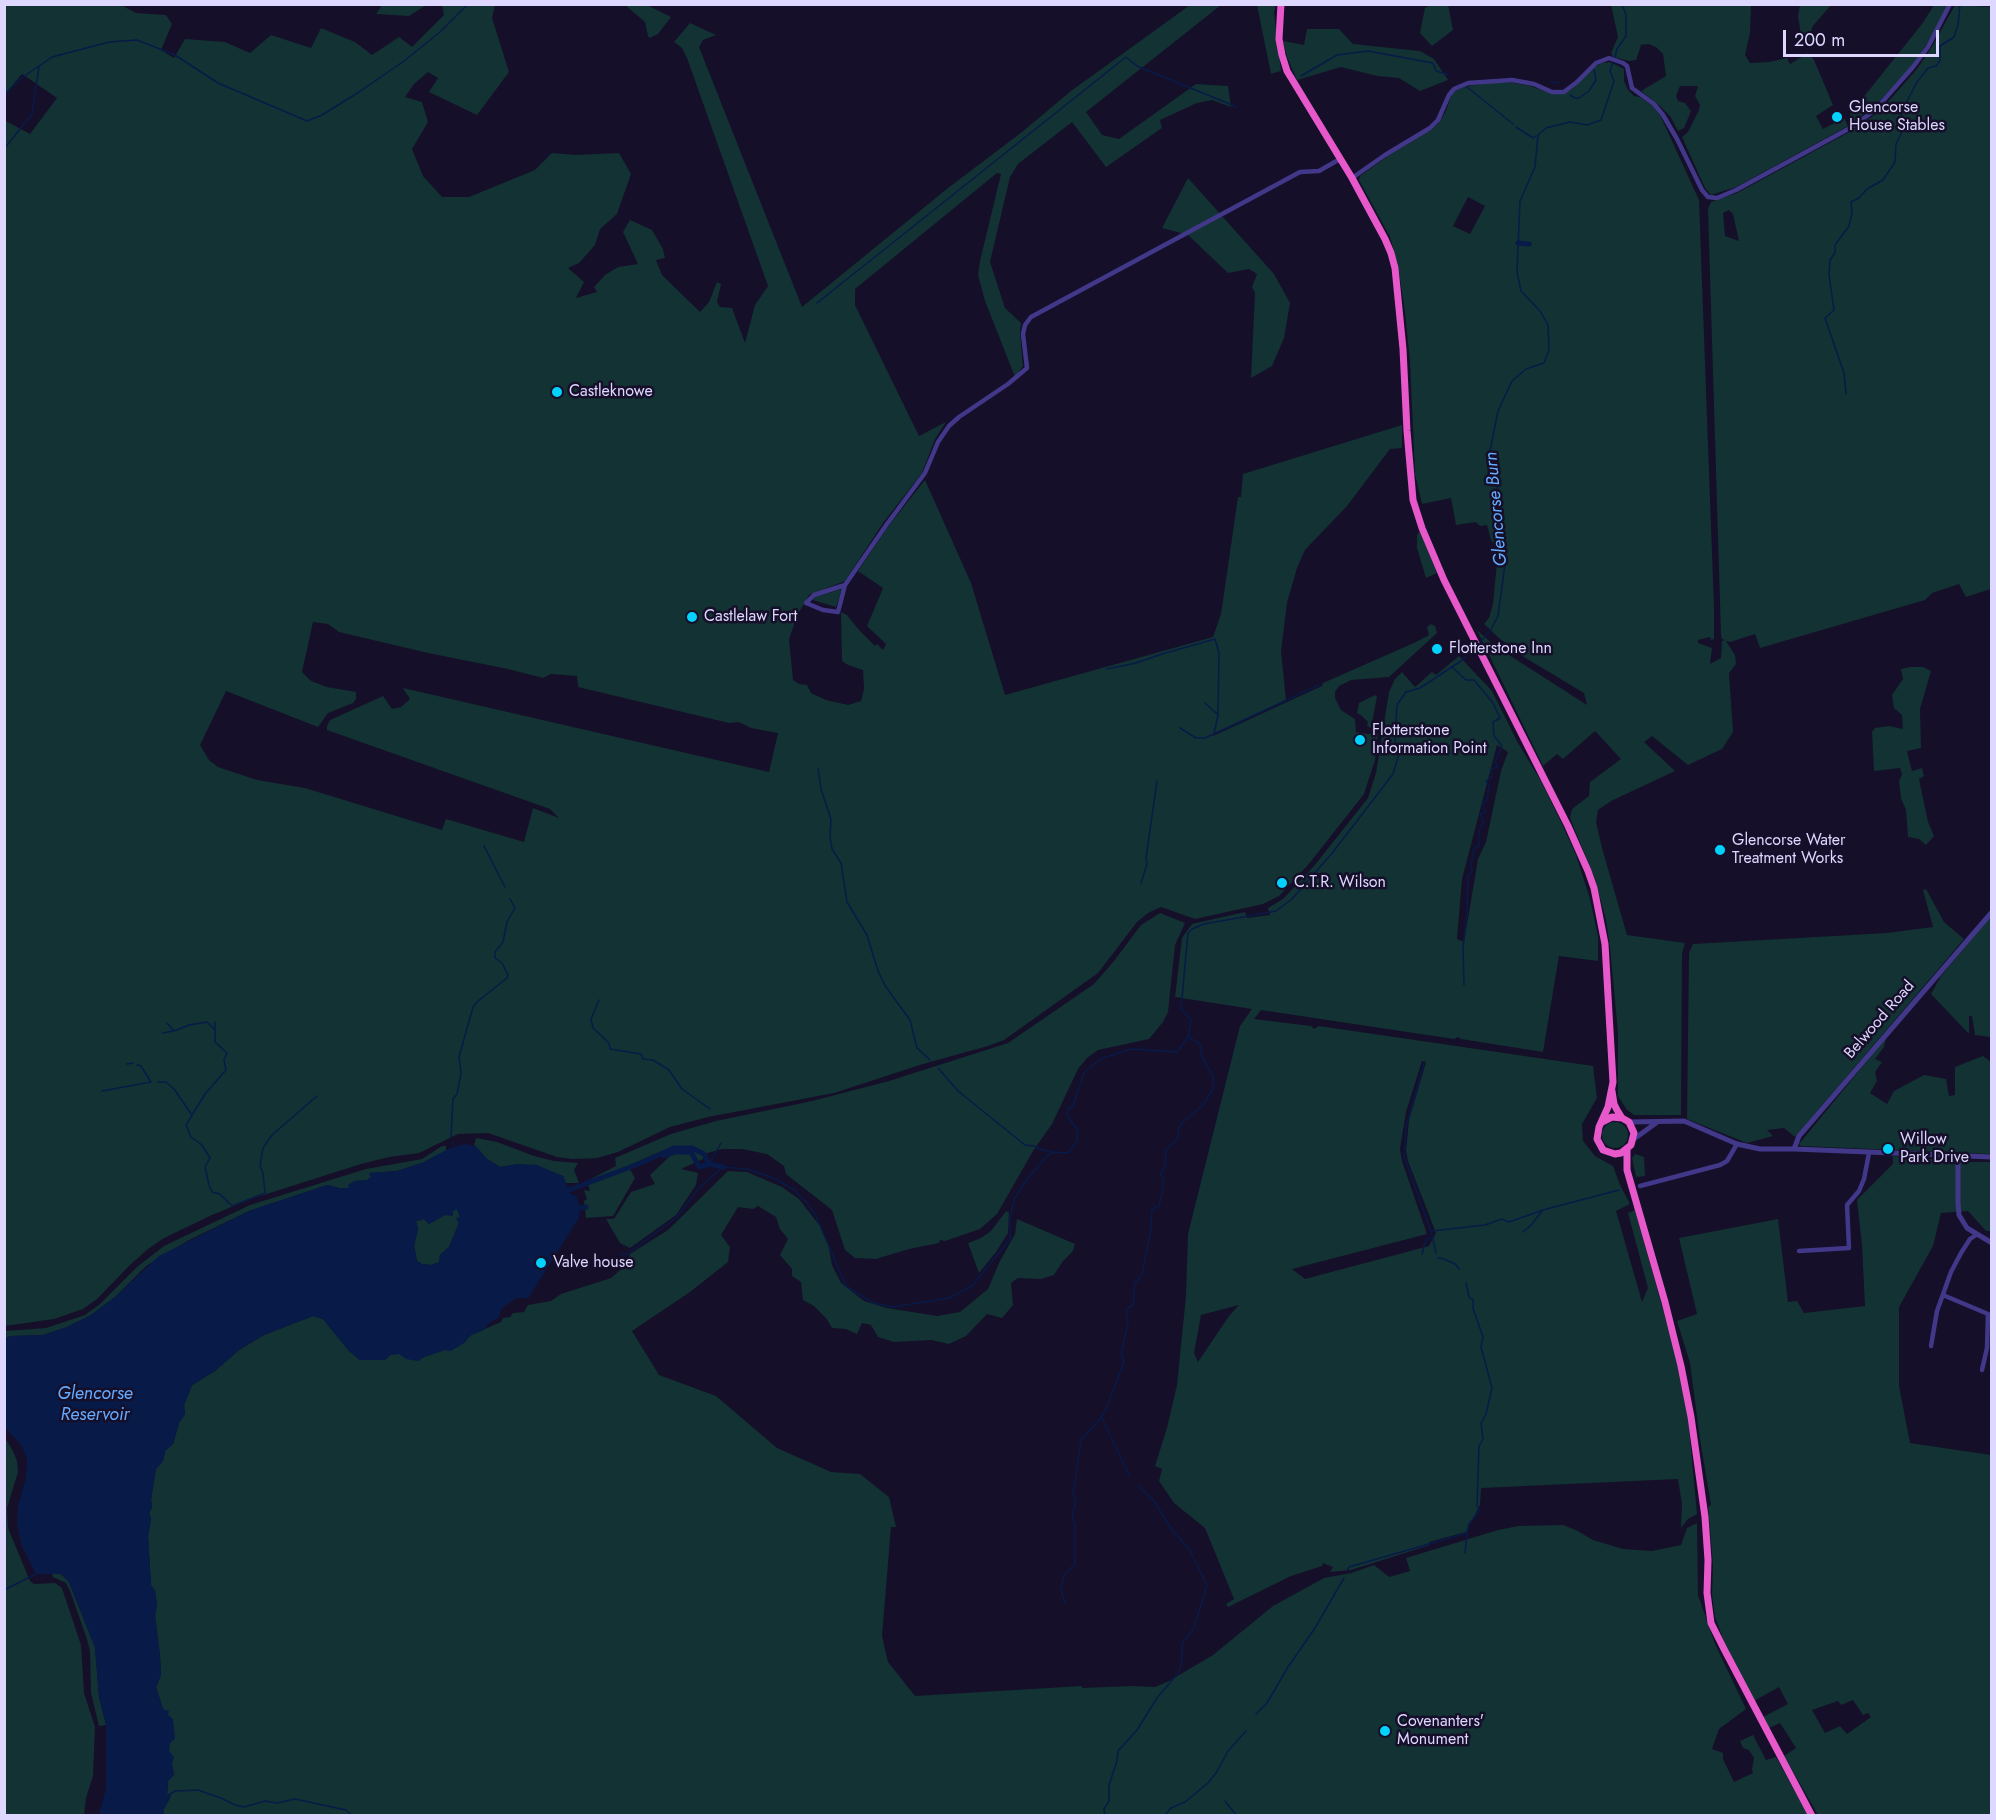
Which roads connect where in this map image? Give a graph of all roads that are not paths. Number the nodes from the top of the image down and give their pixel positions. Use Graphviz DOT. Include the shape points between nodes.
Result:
graph roads {
  1 [pos="1281,4"];
  2 [pos="1950,4"];
  3 [pos="1340,159"];
  4 [pos="1352,178"];
  5 [pos="845,585"];
  6 [pos="1992,912"];
  7 [pos="1612,1091"];
  8 [pos="1626,1120"];
  9 [pos="1602,1122"];
  10 [pos="1657,1122"];
  11 [pos="1634,1139"];
  12 [pos="1737,1144"];
  13 [pos="1794,1149"];
  14 [pos="1627,1150"];
  15 [pos="1869,1153"];
  16 [pos="1615,1154"];
  17 [pos="1958,1156"];
  18 [pos="1992,1157"];
  19 [pos="1627,1170"];
  20 [pos="1640,1186"];
  21 [pos="1976,1235"];
  22 [pos="1992,1243"];
  23 [pos="1799,1251"];
  24 [pos="1943,1294"];
  25 [pos="1931,1346"];
  26 [pos="1982,1370"];
  27 [pos="1812,1815"];
  1 -- 3 [label="highway" via="1279,39 1287,71"];
  2 -- 4 [label="street" via="1928,47 1875,110 1716,198 1708,198 1702,190 1664,115 1632,88 1627,66 1605,58 1564,92 1512,80 1468,83 1454,89 1430,128"];
  3 -- 4 [label="highway"];
  3 -- 5 [label="street" via="1319,171 1300,172 1229,208 1031,317 1023,334 1027,368 949,426 925,473"];
  4 -- 7 [label="highway" via="1385,239 1395,268 1413,500 1422,528 1568,826 1594,888 1605,944"];
  5 -- 5 [label="street" via="814,595 806,603 838,612"];
  6 -- 13 [label="street, Belwood Road" via="1799,1136"];
  7 -- 8 [label="highway" via="1614,1104"];
  7 -- 9 [label="highway"];
  8 -- 9 [label="highway" via="1612,1117"];
  8 -- 10 [label="street"];
  8 -- 11 [label="highway"];
  9 -- 16 [label="highway" via="1597,1132 1599,1145"];
  10 -- 11 [label="street"];
  10 -- 12 [label="street" via="1684,1121"];
  11 -- 14 [label="highway"];
  12 -- 13 [label="street"];
  12 -- 20 [label="street" via="1720,1165"];
  13 -- 15 [label="street"];
  14 -- 16 [label="highway"];
  14 -- 19 [label="highway"];
  15 -- 17 [label="street"];
  15 -- 23 [label="street" via="1861,1185 1847,1205 1849,1248"];
  16 -- 19 [label="highway"];
  17 -- 18 [label="street"];
  17 -- 21 [label="street" via="1959,1215"];
  19 -- 27 [label="highway" via="1665,1302 1691,1417 1705,1517 1711,1623"];
  21 -- 22 [label="street"];
  21 -- 24 [label="street" via="1961,1253"];
  24 -- 25 [label="street"];
  24 -- 26 [label="street" via="1988,1314"];
}
